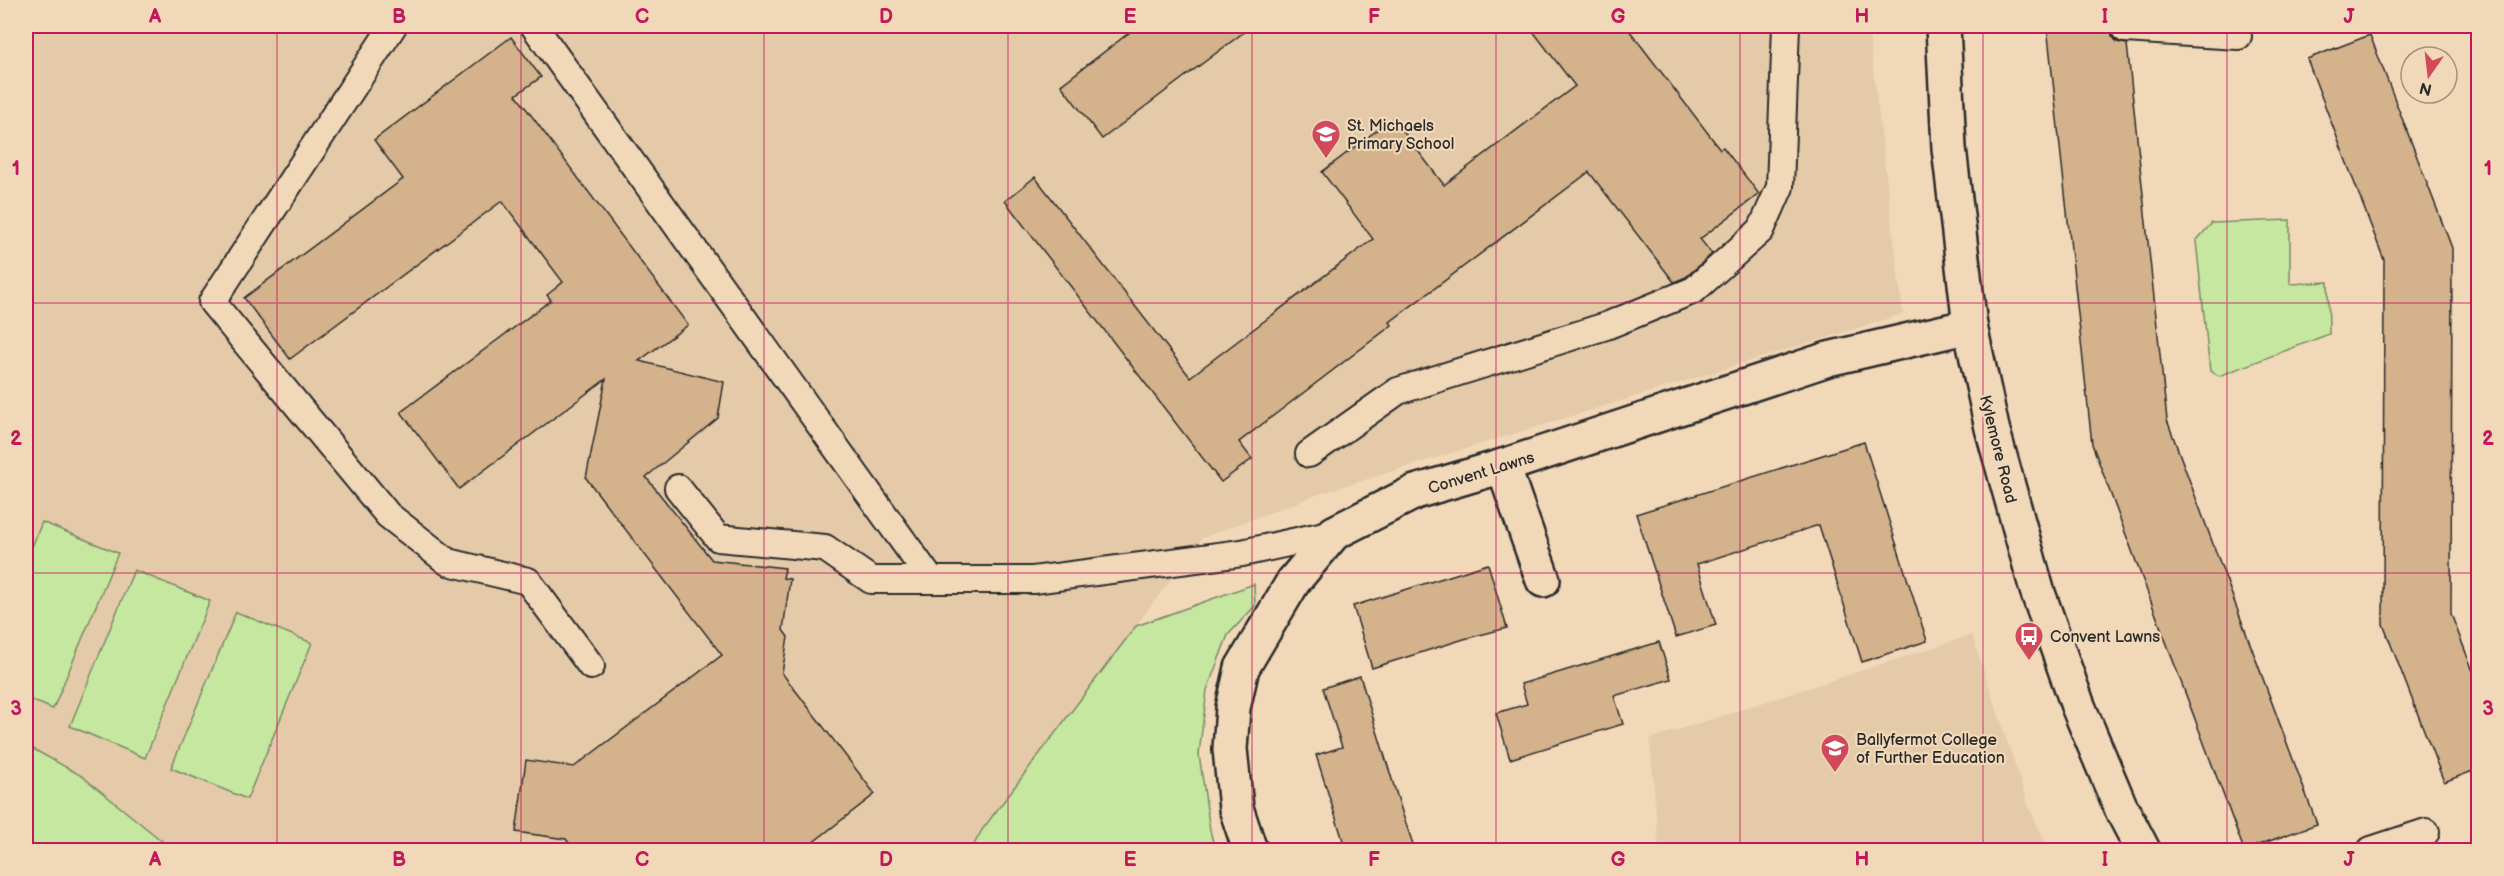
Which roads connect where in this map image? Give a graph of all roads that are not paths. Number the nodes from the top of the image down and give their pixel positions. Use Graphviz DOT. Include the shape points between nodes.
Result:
graph roads {
  1 [pos="393,26"];
  2 [pos="534,26"];
  3 [pos="1786,26"];
  4 [pos="1943,26"];
  5 [pos="2125,29"];
  6 [pos="2238,36"];
  7 [pos="1970,326"];
  8 [pos="1309,454"];
  9 [pos="1503,466"];
  10 [pos="678,488"];
  11 [pos="1334,533"];
  12 [pos="931,580"];
  13 [pos="1543,580"];
  14 [pos="591,666"];
  15 [pos="2426,832"];
  16 [pos="1250,850"];
  17 [pos="2143,850"];
  18 [pos="2371,850"];
  1 -- 14 [label="lane" via="212,302 388,515 448,562 528,581"];
  2 -- 12 [label="lane"];
  3 -- 8 [label="lane" via="1780,187 1761,230 1694,290 1606,326 1398,391"];
  4 -- 7 [label="street, Kylemore Road" via="1949,148"];
  5 -- 6 [label="lane"];
  7 -- 9 [label="street, Convent Lawns" via="1828,359"];
  7 -- 17 [label="street, Kylemore Road" via="1992,428 2037,590 2082,716"];
  9 -- 11 [label="street, Convent Lawns" via="1415,492"];
  9 -- 13 [label="street"];
  10 -- 12 [label="lane" via="718,538 825,548 871,580"];
  11 -- 12 [label="lane" via="1242,553 1033,580"];
  11 -- 16 [label="street, Convent Lawns" via="1293,582 1242,668 1233,708 1230,749 1236,808"];
  15 -- 18 [label="lane"];
}
